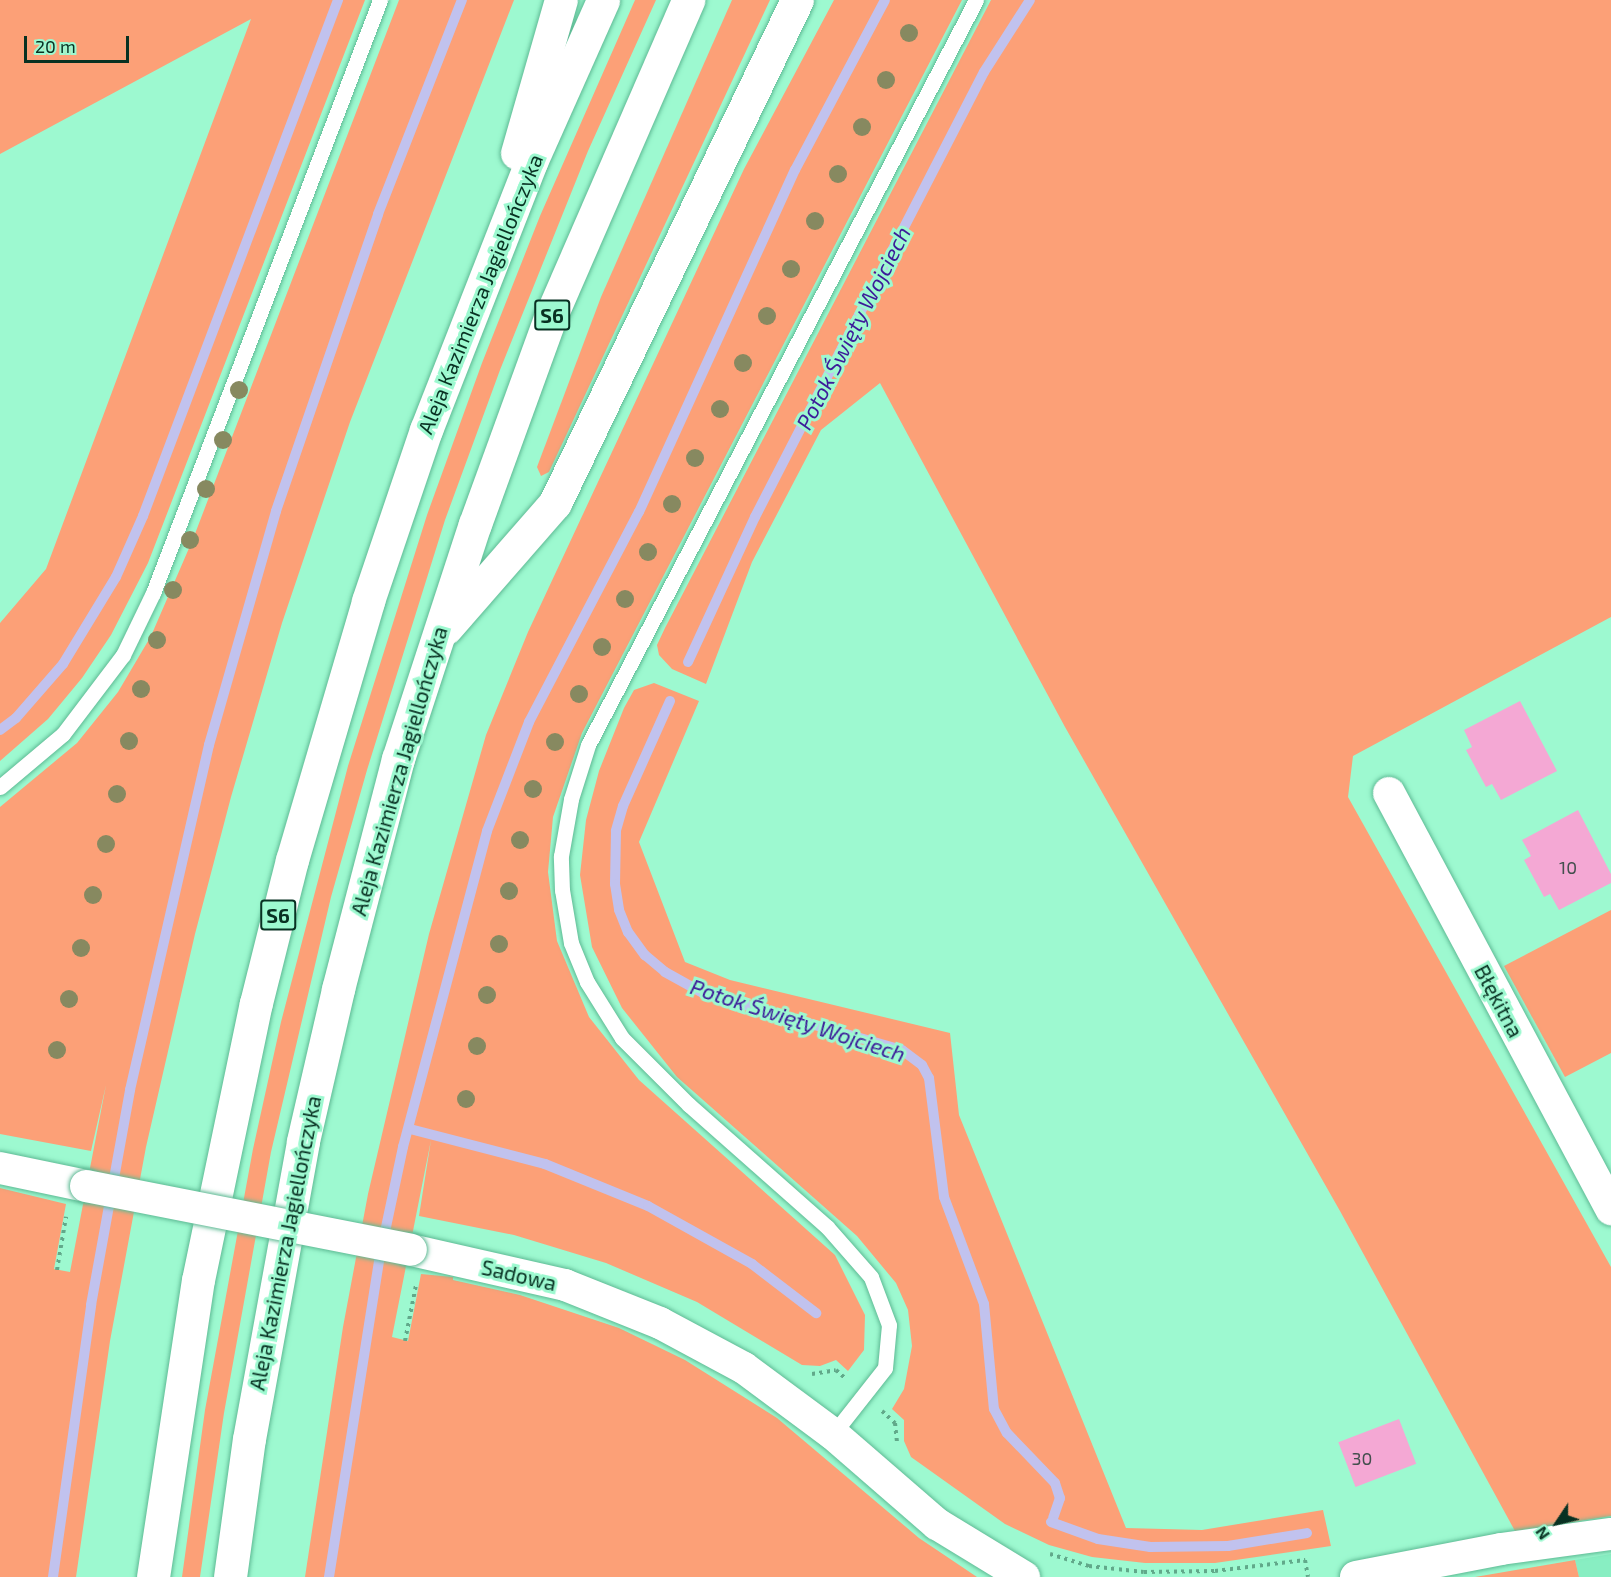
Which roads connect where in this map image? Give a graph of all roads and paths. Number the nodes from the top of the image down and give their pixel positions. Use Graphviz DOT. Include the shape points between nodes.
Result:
graph roads {
  1 [pos="380,0"];
  2 [pos="561,0"];
  3 [pos="603,0"];
  4 [pos="688,0"];
  5 [pos="797,0"];
  6 [pos="976,0"];
  7 [pos="486,274"];
  8 [pos="437,638"];
  9 [pos="0,787"];
  10 [pos="1389,793"];
  11 [pos="0,1168"];
  12 [pos="1611,1209"];
  13 [pos="67,1212"];
  14 [pos="57,1270"];
  15 [pos="417,1282"];
  16 [pos="405,1341"];
  17 [pos="833,1434"];
  18 [pos="1611,1534"];
  19 [pos="153,1577"];
  20 [pos="230,1577"];
  21 [pos="1024,1577"];
  22 [pos="1356,1577"];
  1 -- 9 [label="lane" via="153,593 123,655 63,734"];
  2 -- 7 [label="highway"];
  3 -- 7 [label="highway, Aleja Kazimierza Jagiellończyka / S6"];
  4 -- 8 [label="highway, Aleja Kazimierza Jagiellończyka / S6" via="550,318"];
  5 -- 8 [label="highway" via="555,503"];
  6 -- 17 [label="lane" via="588,745 571,800 561,856 571,943 587,982 622,1038 689,1105 826,1227 872,1277 889,1325 885,1368"];
  7 -- 19 [label="highway, Aleja Kazimierza Jagiellończyka / S6" via="426,430 368,601 271,938 198,1280"];
  8 -- 20 [label="highway, Aleja Kazimierza Jagiellończyka / S6" via="398,759 303,1141 250,1427"];
  10 -- 12 [label="street, Błękitna"];
  11 -- 17 [label="street, Sadowa, bridge" via="411,1250 565,1286 660,1323 744,1368"];
  13 -- 14 [label="path"];
  15 -- 16 [label="path"];
  17 -- 21 [label="street, Sadowa" via="937,1524"];
  18 -- 22 [label="street" via="1501,1549"];
}
